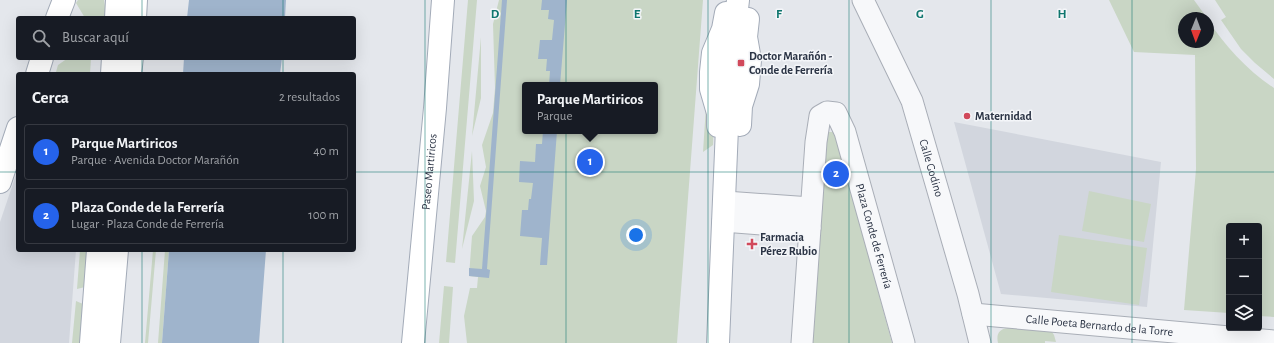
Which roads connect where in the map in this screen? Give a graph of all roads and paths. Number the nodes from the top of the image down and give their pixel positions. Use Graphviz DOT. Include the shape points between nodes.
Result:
graph roads {
  1 [pos="64,0"];
  2 [pos="443,0"];
  3 [pos="732,0"];
  4 [pos="738,0"];
  5 [pos="744,0"];
  6 [pos="863,0"];
  7 [pos="121,4"];
  8 [pos="58,16"];
  9 [pos="133,16"];
  10 [pos="41,60"];
  11 [pos="113,60"];
  12 [pos="132,60"];
  13 [pos="38,72"];
  14 [pos="112,72"];
  15 [pos="130,72"];
  16 [pos="16,132"];
  17 [pos="727,156"];
  18 [pos="4,158"];
  19 [pos="0,182"];
  20 [pos="723,216"];
  21 [pos="810,218"];
  22 [pos="98,252"];
  23 [pos="117,252"];
  24 [pos="973,314"];
  25 [pos="1166,337"];
  26 [pos="1274,341"];
  27 [pos="91,343"];
  28 [pos="109,343"];
  29 [pos="413,343"];
  30 [pos="714,343"];
  31 [pos="718,343"];
  32 [pos="723,343"];
  33 [pos="802,343"];
  34 [pos="904,343"];
  35 [pos="980,343"];
  1 -- 8 [label="main road"];
  2 -- 29 [label="main road, Paseo Martiricos"];
  3 -- 17 [label="main road" via="713,53 711,72 711,89 718,113 718,132"];
  4 -- 17 [label="main road" via="729,80"];
  5 -- 17 [label="main road" via="748,13 748,84 741,106 739,129"];
  6 -- 24 [label="street, Calle Godino" via="912,101"];
  7 -- 9 [label="main road"];
  10 -- 13 [label="main road"];
  11 -- 14 [label="main road"];
  12 -- 15 [label="main road"];
  16 -- 18 [label="main road"];
  17 -- 20 [label="main road"];
  18 -- 19 [label="main road"];
  20 -- 21 [label="street"];
  20 -- 30 [label="main road" via="718,232"];
  20 -- 31 [label="main road"];
  20 -- 32 [label="main road" via="728,233"];
  21 -- 33 [label="street, Plaza Conde de Ferrería"];
  21 -- 34 [label="street, Plaza Conde de Ferrería" via="820,116 827,112 836,113 846,132"];
  22 -- 27 [label="main road"];
  23 -- 28 [label="main road"];
  24 -- 25 [label="street, Calle Poeta Bernardo de la Torre"];
  24 -- 35 [label="street, Calle Godino"];
  25 -- 26 [label="street, Calle Poeta Bernardo de la Torre"];
}
